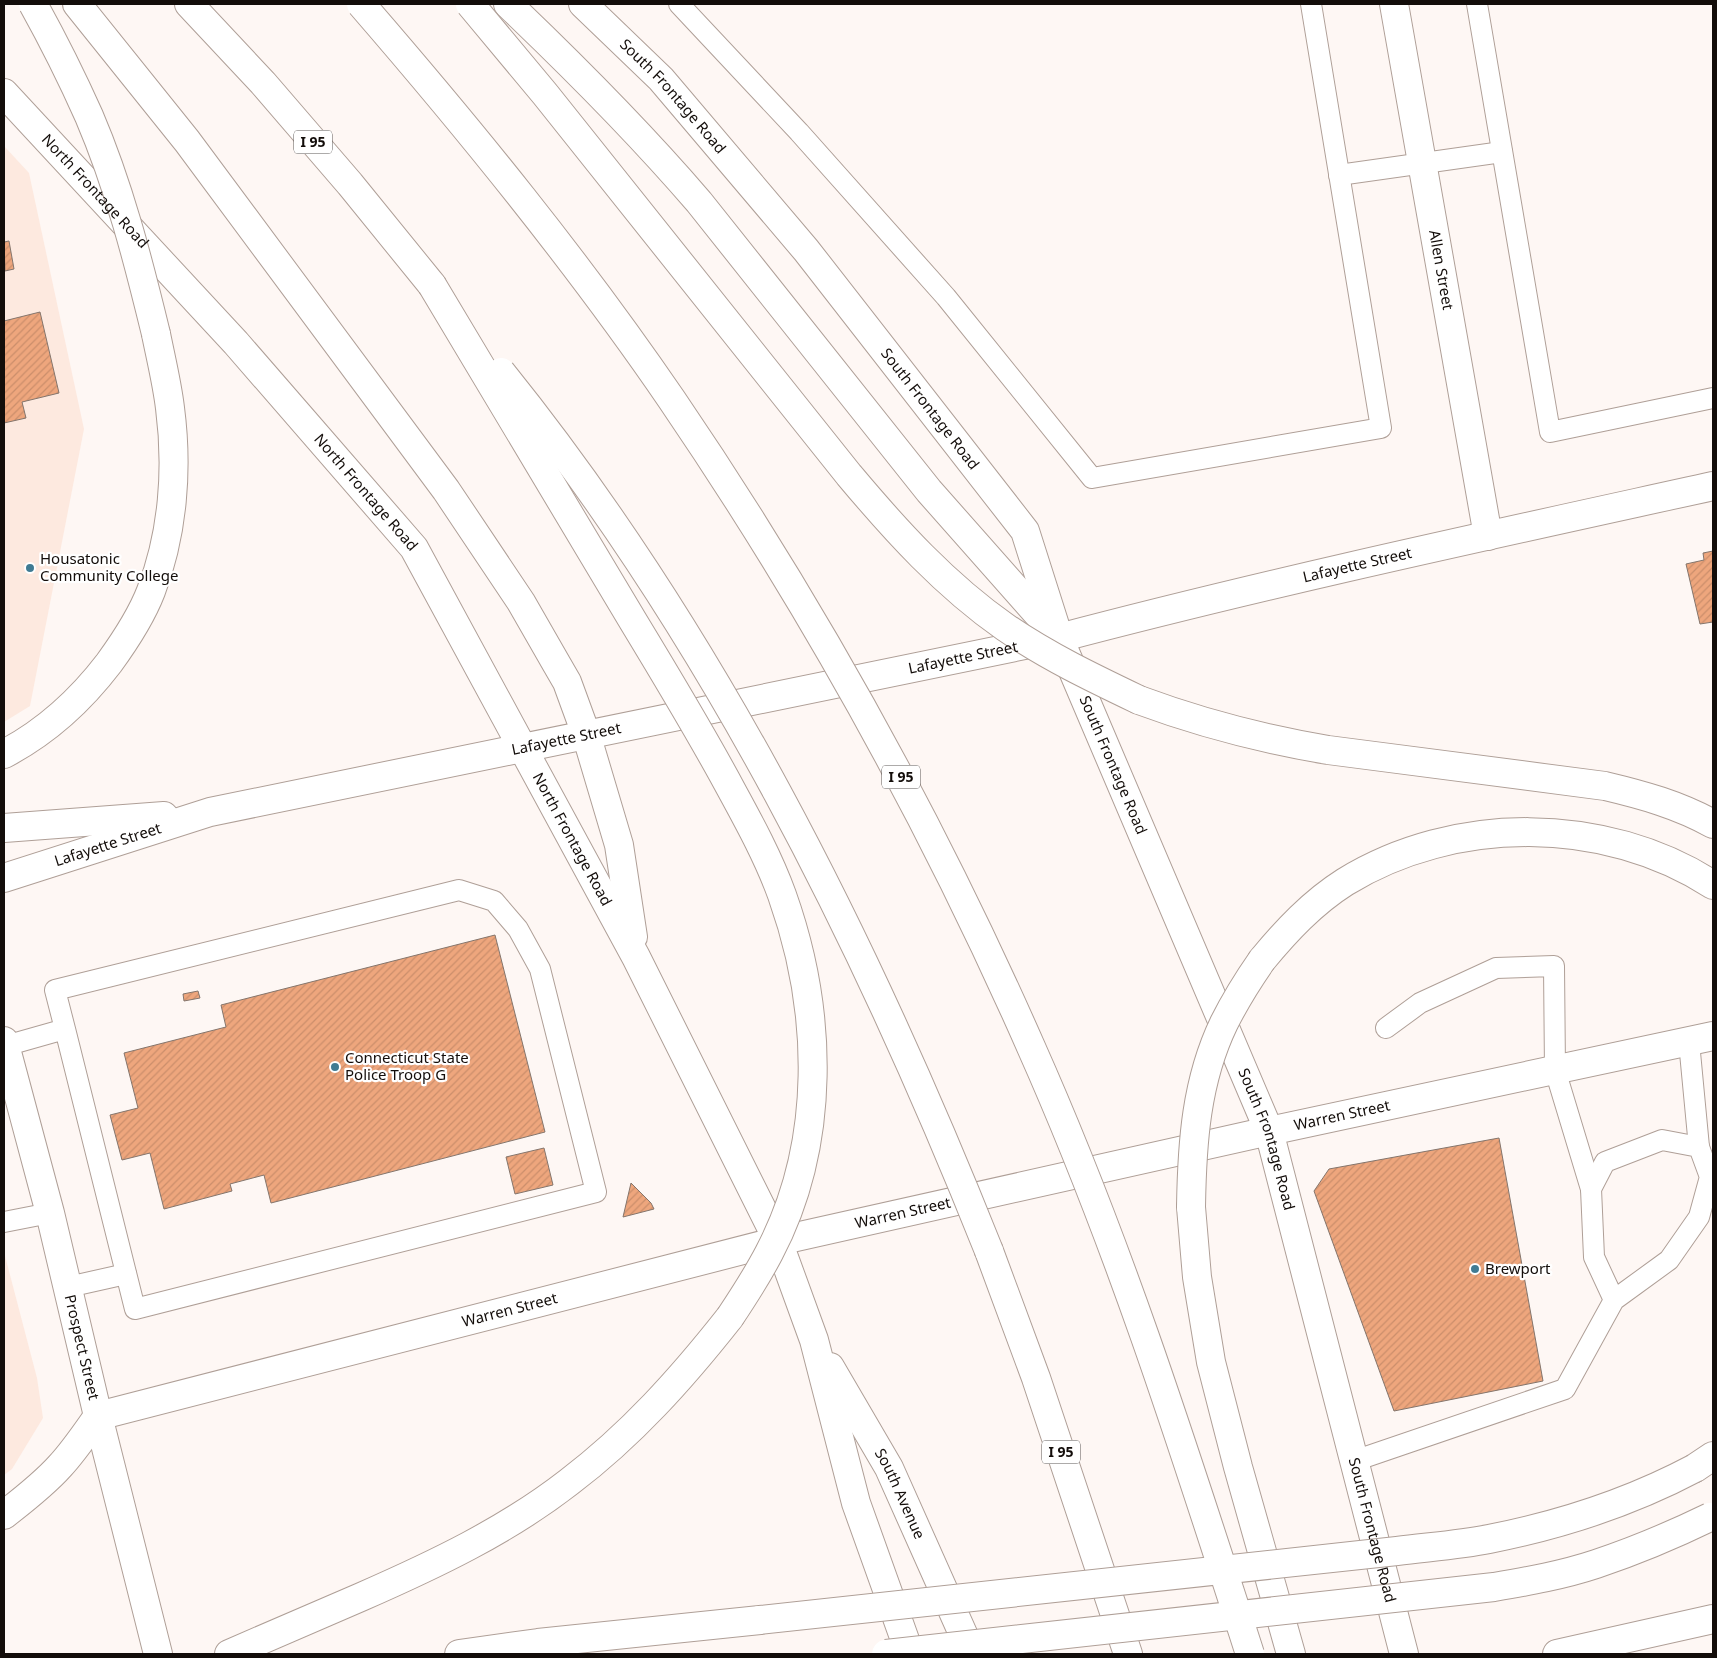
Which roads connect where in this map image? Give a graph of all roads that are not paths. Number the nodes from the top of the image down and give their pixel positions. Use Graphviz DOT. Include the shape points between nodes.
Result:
graph roads {
  1 [pos="33,4"];
  2 [pos="77,4"];
  3 [pos="189,4"];
  4 [pos="361,4"];
  5 [pos="470,4"];
  6 [pos="508,4"];
  7 [pos="583,4"];
  8 [pos="679,4"];
  9 [pos="1311,4"];
  10 [pos="1394,4"];
  11 [pos="1477,4"];
  12 [pos="4,93"];
  13 [pos="1502,152"];
  14 [pos="1422,163"];
  15 [pos="1339,175"];
  16 [pos="432,284"];
  17 [pos="1713,398"];
  18 [pos="1713,486"];
  19 [pos="1488,536"];
  20 [pos="1059,638"];
  21 [pos="586,734"];
  22 [pos="523,747"];
  23 [pos="4,754"];
  24 [pos="210,812"];
  25 [pos="1713,824"];
  26 [pos="4,828"];
  27 [pos="4,878"];
  28 [pos="1713,885"];
  29 [pos="636,957"];
  30 [pos="1386,1028"];
  31 [pos="65,1029"];
  32 [pos="1701,1039"];
  33 [pos="4,1044"];
  34 [pos="1555,1070"];
  35 [pos="1269,1131"];
  36 [pos="1699,1148"];
  37 [pos="1591,1190"];
  38 [pos="50,1213"];
  39 [pos="4,1222"];
  40 [pos="778,1241"];
  41 [pos="126,1274"];
  42 [pos="68,1287"];
  43 [pos="1614,1300"];
  44 [pos="814,1340"];
  45 [pos="98,1416"];
  46 [pos="1354,1461"];
  47 [pos="1704,1462"];
  48 [pos="4,1515"];
  49 [pos="1712,1516"];
  50 [pos="1713,1619"];
  51 [pos="158,1654"];
  52 [pos="229,1654"];
  53 [pos="459,1654"];
  54 [pos="886,1654"];
  55 [pos="910,1654"];
  56 [pos="972,1654"];
  57 [pos="1128,1654"];
  58 [pos="1250,1654"];
  59 [pos="1292,1654"];
  60 [pos="1404,1654"];
  61 [pos="1557,1654"];
  1 -- 23 [label="main road, bridge" via="69,71 104,157 137,256 170,409 173,466 168,532 161,562 138,620 85,692 40,732"];
  2 -- 21 [label="main road, North Frontage Road" via="187,141 408,438 482,544 566,682"];
  3 -- 16 [label="main road, I 95" via="269,90"];
  4 -- 58 [label="main road, I 95, bridge" via="521,195 664,389 737,498 866,711 978,930 1082,1166 1153,1359"];
  5 -- 25 [label="main road, bridge" via="849,475 899,533 950,583 1004,626 1067,665 1139,700 1208,724 1328,750 1605,786 1674,805"];
  6 -- 20 [label="main road" via="645,140 687,188 928,491"];
  7 -- 20 [label="main road, South Frontage Road" via="661,79 806,250 1025,530"];
  8 -- 15 [label="lane" via="946,296 1092,478 1381,428"];
  9 -- 15 [label="lane"];
  10 -- 14 [label="main road, Allen Street"];
  11 -- 13 [label="lane"];
  12 -- 22 [label="main road, North Frontage Road" via="236,343 414,548"];
  13 -- 14 [label="lane"];
  13 -- 17 [label="lane" via="1550,432"];
  14 -- 15 [label="lane"];
  14 -- 19 [label="main road, Allen Street"];
  16 -- 52 [label="main road, bridge" via="714,757 763,851 781,892 802,963 812,1037 812,1106 808,1134 797,1180 770,1252 730,1317 684,1374 599,1459 546,1499 476,1543"];
  16 -- 57 [label="main road, I 95, bridge" via="589,487 658,590 766,774 837,908 945,1141 989,1251 1036,1378"];
  18 -- 19 [label="main road, Lafayette Street"];
  19 -- 20 [label="main road, Lafayette Street"];
  20 -- 21 [label="main road, Lafayette Street"];
  20 -- 35 [label="main road, South Frontage Road"];
  21 -- 22 [label="main road, Lafayette Street"];
  21 -- 29 [label="main road, North Frontage Road" via="619,845"];
  22 -- 24 [label="main road, Lafayette Street"];
  22 -- 29 [label="main road, North Frontage Road"];
  24 -- 26 [label="main road, Lafayette Street"];
  24 -- 27 [label="main road, Lafayette Street"];
  28 -- 59 [label="main road, bridge" via="1683,866 1654,854 1596,837 1530,831 1478,836 1430,846 1371,868 1344,883 1306,912 1262,960 1224,1023 1200,1090 1195,1122 1191,1207 1197,1277 1211,1362"];
  29 -- 40 [label="main road, North Frontage Road"];
  30 -- 34 [label="lane" via="1420,1003 1496,968 1554,966"];
  31 -- 33 [label="lane"];
  31 -- 41 [label="lane"];
  31 -- 41 [label="lane" via="55,990 459,890 494,901 518,929 540,969 596,1192 135,1309"];
  32 -- 34 [label="main road, Warren Street"];
  32 -- 36 [label="lane"];
  33 -- 38 [label="main road, Prospect Street"];
  34 -- 35 [label="main road, Warren Street"];
  34 -- 37 [label="lane"];
  35 -- 40 [label="main road, Warren Street"];
  35 -- 46 [label="main road, South Frontage Road"];
  36 -- 37 [label="lane" via="1662,1140 1605,1162"];
  36 -- 43 [label="lane" via="1710,1178 1699,1218 1669,1260"];
  37 -- 43 [label="lane" via="1594,1257"];
  38 -- 39 [label="lane"];
  38 -- 42 [label="main road, Prospect Street"];
  40 -- 44 [label="main road, South Avenue"];
  40 -- 45 [label="main road, Warren Street"];
  41 -- 42 [label="lane"];
  42 -- 45 [label="main road, Prospect Street"];
  43 -- 46 [label="lane" via="1565,1389"];
  44 -- 55 [label="main road, South Avenue" via="856,1503"];
  44 -- 56 [label="main road, South Avenue" via="889,1468"];
  45 -- 48 [label="main road" via="59,1467"];
  45 -- 51 [label="main road, Prospect Street"];
  46 -- 60 [label="main road, South Frontage Road"];
  47 -- 53 [label="main road, bridge" via="1637,1495 1579,1516 1486,1539"];
  49 -- 54 [label="main road, bridge" via="1595,1565 1494,1587"];
  50 -- 61 [label="main road"];
}
